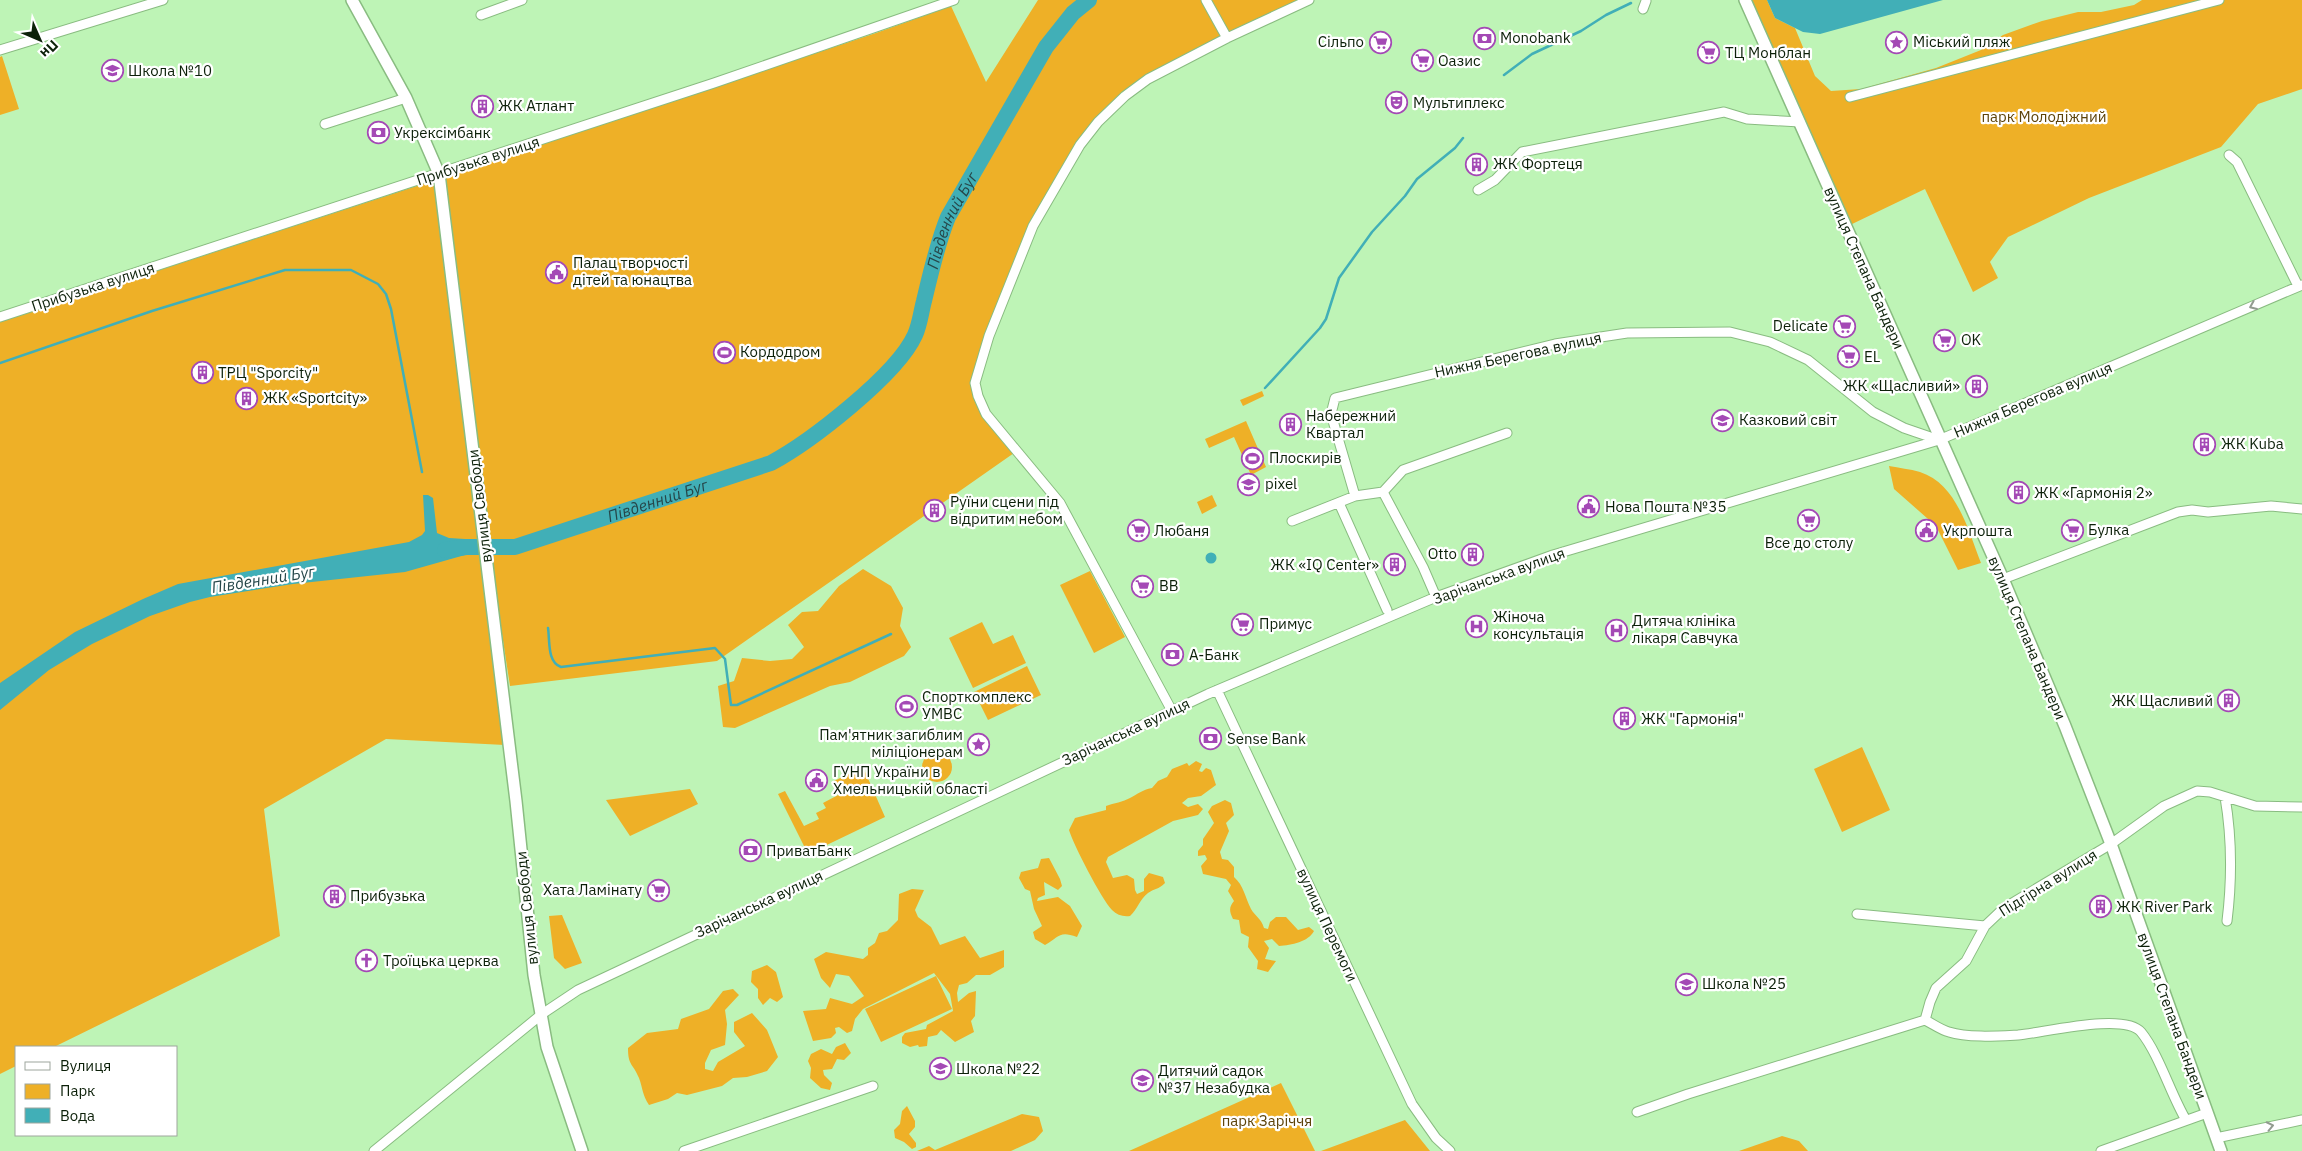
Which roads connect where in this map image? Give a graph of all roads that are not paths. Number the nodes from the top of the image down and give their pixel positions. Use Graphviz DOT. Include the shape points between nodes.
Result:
graph roads {
  1 [pos="162,0"];
  2 [pos="352,0"];
  3 [pos="522,0"];
  4 [pos="954,0"];
  5 [pos="1206,0"];
  6 [pos="1309,0"];
  7 [pos="1745,0"];
  8 [pos="2219,0"];
  9 [pos="938,3"];
  10 [pos="481,15"];
  11 [pos="1227,38"];
  12 [pos="0,50"];
  13 [pos="1850,97"];
  14 [pos="406,98"];
  15 [pos="1800,122"];
  16 [pos="325,124"];
  17 [pos="2229,155"];
  18 [pos="439,174"];
  19 [pos="1478,190"];
  20 [pos="2300,286"];
  21 [pos="0,318"];
  22 [pos="1507,433"];
  23 [pos="1939,440"];
  24 [pos="1383,492"];
  25 [pos="1355,496"];
  26 [pos="1339,503"];
  27 [pos="2302,509"];
  28 [pos="1292,521"];
  29 [pos="2002,579"];
  30 [pos="1436,597"];
  31 [pos="1387,610"];
  32 [pos="1217,690"];
  33 [pos="1172,711"];
  34 [pos="2225,797"];
  35 [pos="2302,806"];
  36 [pos="2111,844"];
  37 [pos="1857,914"];
  38 [pos="2227,921"];
  39 [pos="1985,926"];
  40 [pos="542,1014"];
  41 [pos="1925,1020"];
  42 [pos="544,1030"];
  43 [pos="873,1086"];
  44 [pos="1637,1112"];
  45 [pos="2206,1113"];
  46 [pos="2186,1120"];
  47 [pos="2302,1120"];
  48 [pos="2216,1138"];
  49 [pos="374,1151"];
  50 [pos="582,1151"];
  51 [pos="589,1151"];
  52 [pos="684,1151"];
  53 [pos="1450,1151"];
  54 [pos="2101,1151"];
  55 [pos="2220,1151"];
  1 -- 12 [label="street"];
  2 -- 14 [label="main road, вулиця Свободи"];
  3 -- 10 [label="street"];
  4 -- 9 [label="street, Прибузька вулиця"];
  5 -- 11 [label="street"];
  6 -- 11 [label="street"];
  7 -- 15 [label="main road, вулиця Степана Бандери"];
  8 -- 13 [label="street"];
  9 -- 18 [label="street, Прибузька вулиця" via="736,76"];
  11 -- 33 [label="street" via="1148,79 1108,111 1080,145 1024,246 989,336 975,383 986,414 1060,502"];
  14 -- 16 [label="street"];
  14 -- 18 [label="main road, вулиця Свободи"];
  15 -- 19 [label="street" via="1747,120 1724,112 1522,152 1495,180"];
  15 -- 23 [label="main road, вулиця Степана Бандери"];
  17 -- 20 [label="street" via="2236,162"];
  18 -- 21 [label="street, Прибузька вулиця"];
  18 -- 40 [label="main road, вулиця Свободи" via="534,975"];
  20 -- 23 [label="street, Нижня Берегова вулиця, one-way"];
  22 -- 24 [label="street" via="1403,470"];
  23 -- 25 [label="street, Нижня Берегова вулиця" via="1904,428 1873,412 1808,360 1770,342 1730,332 1627,333 1555,344 1335,398 1331,406 1333,424"];
  23 -- 29 [label="main road, вулиця Степана Бандери"];
  23 -- 30 [label="street, Зарічанська вулиця" via="1553,555"];
  24 -- 25 [label="street"];
  24 -- 30 [label="street"];
  25 -- 26 [label="street"];
  26 -- 28 [label="street"];
  26 -- 31 [label="street"];
  27 -- 29 [label="street" via="2271,506 2178,512"];
  29 -- 36 [label="main road, вулиця Степана Бандери"];
  30 -- 32 [label="street, Зарічанська вулиця"];
  32 -- 33 [label="street, Зарічанська вулиця"];
  32 -- 53 [label="street, вулиця Перемоги" via="1408,1096 1436,1138"];
  33 -- 40 [label="street, Зарічанська вулиця" via="586,986"];
  34 -- 35 [label="street, Підгірна вулиця" via="2255,806"];
  34 -- 36 [label="street, Підгірна вулиця" via="2197,791 2184,796 2164,806"];
  34 -- 38 [label="street" via="2231,892"];
  36 -- 39 [label="street, Підгірна вулиця" via="2004,908"];
  36 -- 45 [label="main road, вулиця Степана Бандери"];
  37 -- 39 [label="street"];
  39 -- 41 [label="street, Підгірна вулиця" via="1966,961 1936,988"];
  40 -- 42 [label="main road, вулиця Свободи"];
  40 -- 49 [label="street, Зарічанська вулиця"];
  41 -- 44 [label="street"];
  41 -- 46 [label="street" via="1949,1032 1982,1036 2019,1035 2094,1024 2132,1026 2140,1031 2150,1048"];
  42 -- 50 [label="main road, вулиця Свободи"];
  42 -- 51 [label="main road, вулиця Свободи" via="553,1044"];
  43 -- 52 [label="street"];
  45 -- 46 [label="street"];
  45 -- 48 [label="main road, вулиця Степана Бандери"];
  46 -- 54 [label="street"];
  48 -- 47 [label="street, one-way"];
  48 -- 55 [label="main road, вулиця Степана Бандери"];
}
